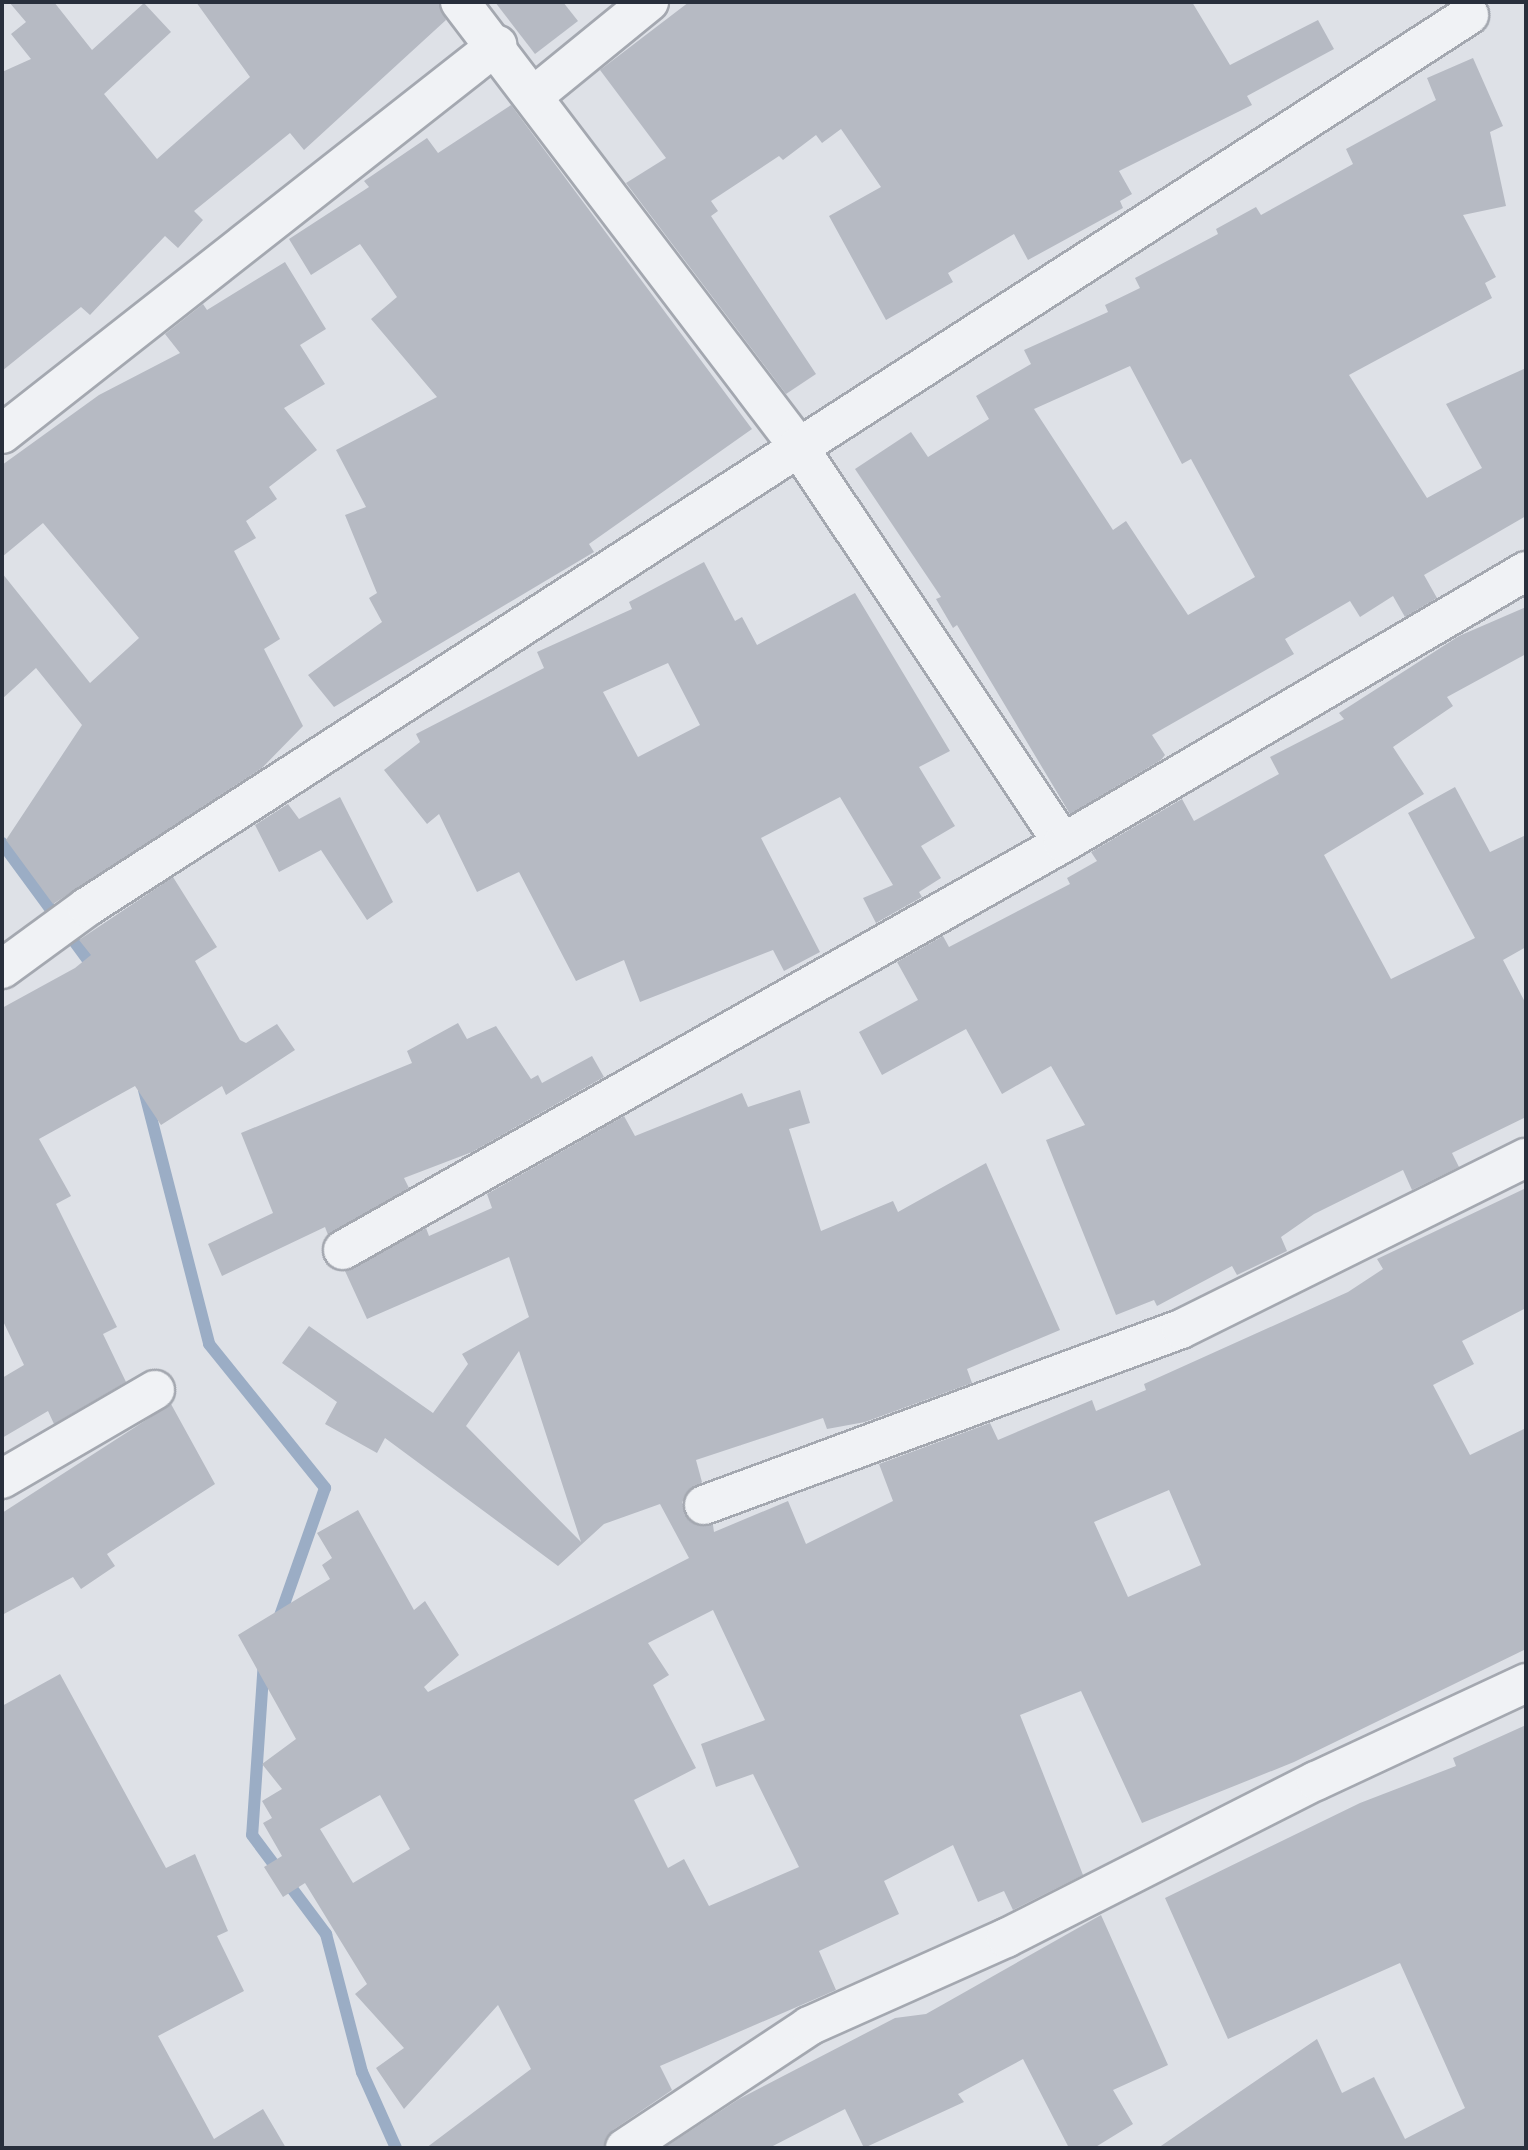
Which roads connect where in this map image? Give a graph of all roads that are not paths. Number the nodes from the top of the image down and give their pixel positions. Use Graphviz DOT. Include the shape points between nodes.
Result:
graph roads {
  1 [pos="460,2"];
  2 [pos="649,2"];
  3 [pos="1473,6"];
  4 [pos="497,45"];
  5 [pos="536,94"];
  6 [pos="2,434"];
  7 [pos="798,446"];
  8 [pos="1526,571"];
  9 [pos="1063,843"];
  10 [pos="14,961"];
  11 [pos="1526,1158"];
  12 [pos="344,1250"];
  13 [pos="155,1390"];
  14 [pos="2,1479"];
  15 [pos="704,1505"];
  16 [pos="1526,1684"];
  17 [pos="625,2148"];
  1 -- 4 [label="street"];
  2 -- 5 [label="street"];
  3 -- 7 [label="street"];
  4 -- 5 [label="street"];
  4 -- 6 [label="street"];
  5 -- 7 [label="street"];
  7 -- 9 [label="street"];
  7 -- 10 [label="street" via="87,907"];
  8 -- 9 [label="street"];
  9 -- 12 [label="street"];
  11 -- 15 [label="street" via="1181,1329"];
  13 -- 14 [label="street"];
  16 -- 17 [label="street" via="1316,1781 1006,1938 809,2026"];
}
